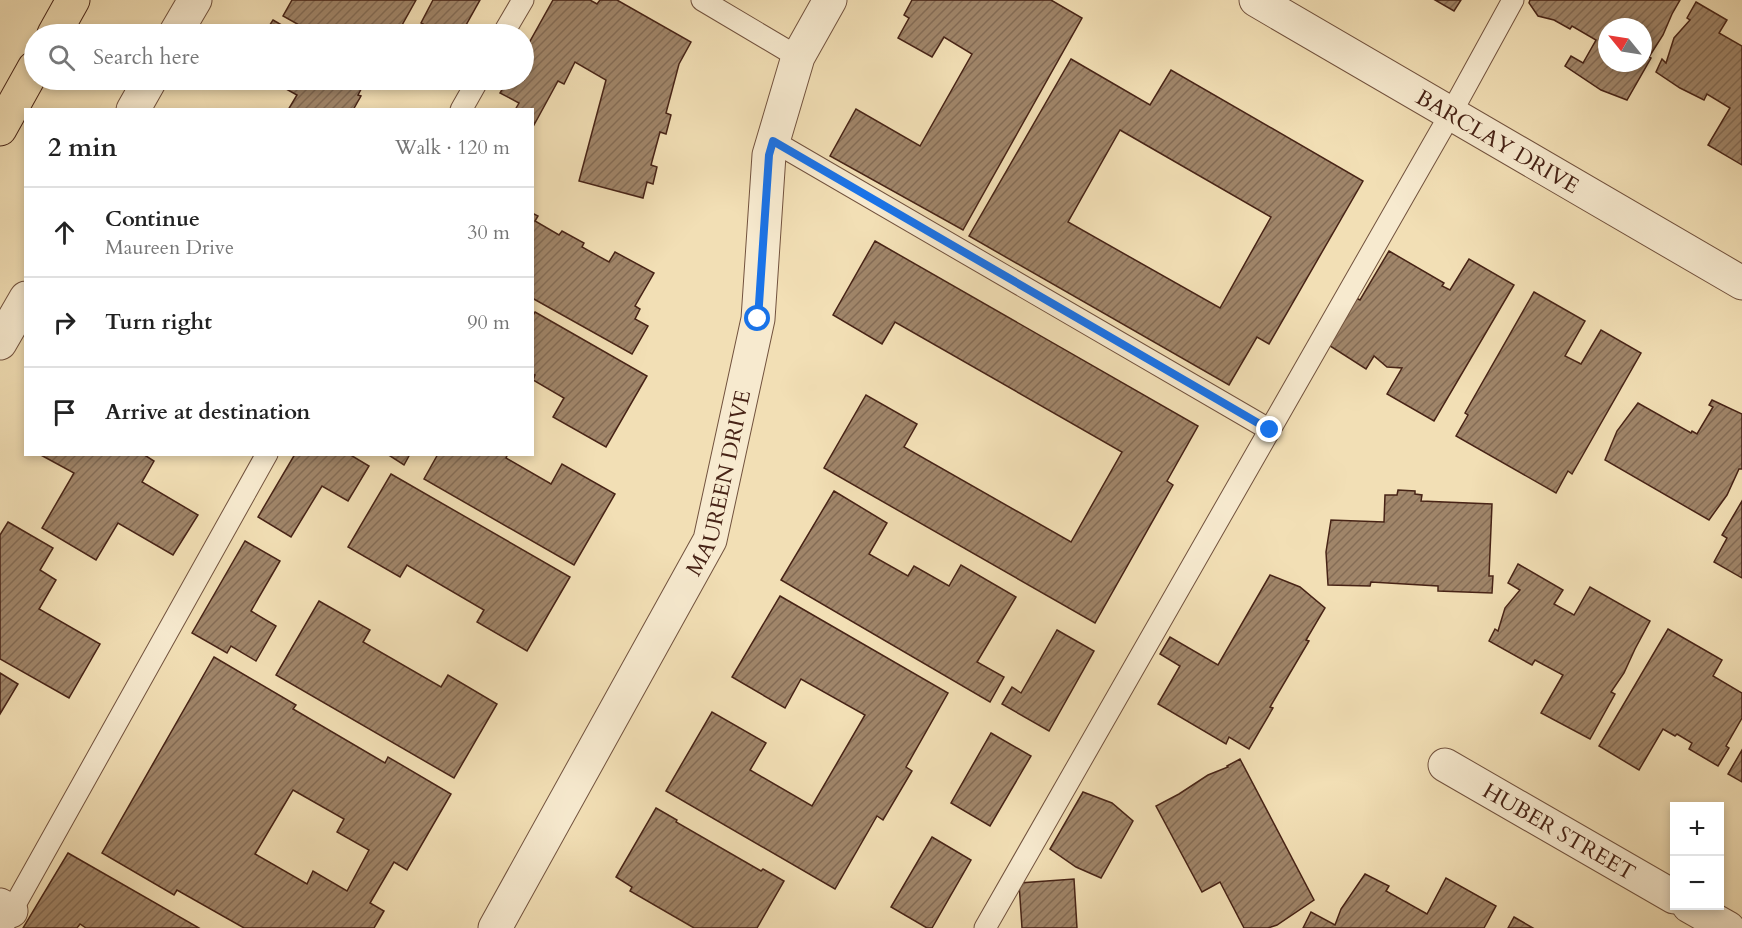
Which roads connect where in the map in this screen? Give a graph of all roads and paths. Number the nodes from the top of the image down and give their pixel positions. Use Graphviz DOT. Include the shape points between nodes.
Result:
graph roads {
  1 [pos="73,0"];
  2 [pos="195,0"];
  3 [pos="522,0"];
  4 [pos="702,0"];
  5 [pos="830,0"];
  6 [pos="1256,0"];
  7 [pos="1513,0"];
  8 [pos="60,24"];
  9 [pos="182,24"];
  10 [pos="509,24"];
  11 [pos="798,57"];
  12 [pos="24,86"];
  13 [pos="144,90"];
  14 [pos="472,90"];
  15 [pos="134,108"];
  16 [pos="462,108"];
  17 [pos="1451,113"];
  18 [pos="0,129"];
  19 [pos="773,141"];
  20 [pos="1742,283"];
  21 [pos="24,301"];
  22 [pos="0,343"];
  23 [pos="1270,430"];
  24 [pos="266,456"];
  25 [pos="1445,765"];
  26 [pos="1670,895"];
  27 [pos="1696,910"];
  28 [pos="4,915"];
  29 [pos="495,928"];
  30 [pos="985,928"];
  31 [pos="1728,928"];
  1 -- 8 [label="main road"];
  2 -- 9 [label="street"];
  3 -- 10 [label="lane"];
  4 -- 11 [label="lane"];
  5 -- 11 [label="street, MAUREEN DRIVE"];
  6 -- 17 [label="street, BARCLAY DRIVE"];
  7 -- 17 [label="lane"];
  11 -- 19 [label="street, MAUREEN DRIVE"];
  12 -- 18 [label="main road"];
  13 -- 15 [label="street"];
  14 -- 16 [label="lane"];
  17 -- 20 [label="street, BARCLAY DRIVE"];
  17 -- 23 [label="lane"];
  19 -- 23 [label="lane"];
  19 -- 29 [label="street, MAUREEN DRIVE" via="758,319 710,540"];
  21 -- 22 [label="street"];
  23 -- 30 [label="lane"];
  24 -- 28 [label="lane"];
  25 -- 26 [label="street, HUBER STREET"];
  27 -- 31 [label="street"];
}
